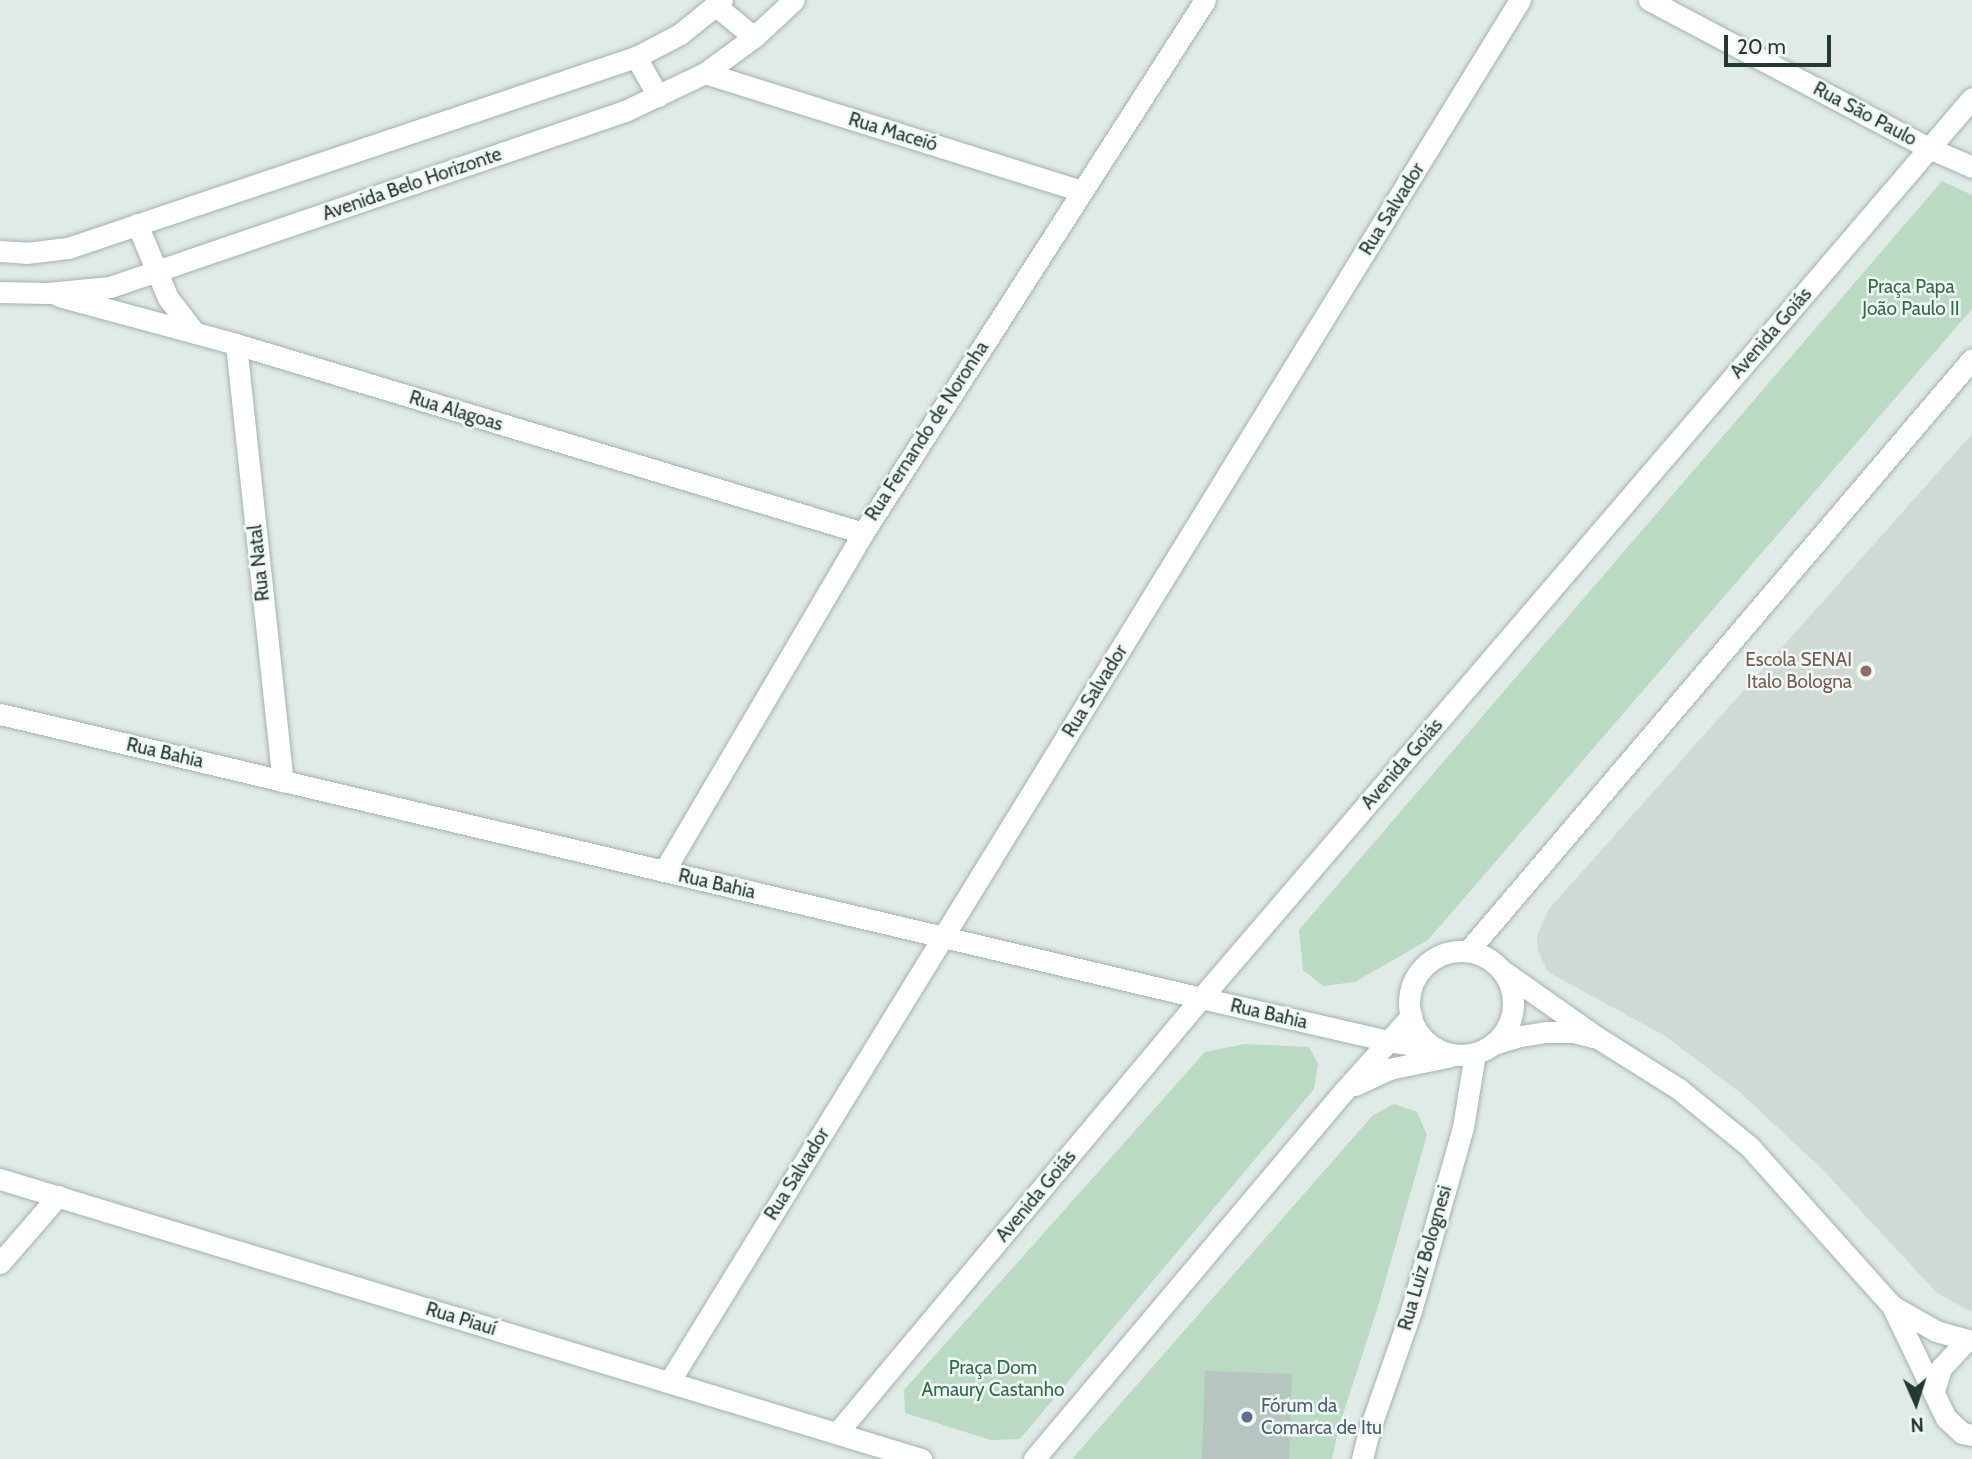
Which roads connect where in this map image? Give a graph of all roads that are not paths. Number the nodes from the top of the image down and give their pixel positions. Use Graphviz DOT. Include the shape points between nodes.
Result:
graph roads {
  1 [pos="794,0"];
  2 [pos="1205,0"];
  3 [pos="1520,0"];
  4 [pos="1649,0"];
  5 [pos="719,3"];
  6 [pos="754,37"];
  7 [pos="636,57"];
  8 [pos="705,73"];
  9 [pos="657,96"];
  10 [pos="1972,97"];
  11 [pos="1930,148"];
  12 [pos="1972,167"];
  13 [pos="1082,191"];
  14 [pos="137,224"];
  15 [pos="0,251"];
  16 [pos="155,274"];
  17 [pos="0,292"];
  18 [pos="48,293"];
  19 [pos="195,333"];
  20 [pos="236,344"];
  21 [pos="1972,359"];
  22 [pos="863,533"];
  23 [pos="0,714"];
  24 [pos="283,781"];
  25 [pos="664,871"];
  26 [pos="944,937"];
  27 [pos="1468,951"];
  28 [pos="1503,971"];
  29 [pos="1202,998"];
  30 [pos="1410,1016"];
  31 [pos="1598,1038"];
  32 [pos="1388,1041"];
  33 [pos="1464,1050"];
  34 [pos="1344,1091"];
  35 [pos="0,1179"];
  36 [pos="58,1196"];
  37 [pos="0,1263"];
  38 [pos="1892,1306"];
  39 [pos="1969,1341"];
  40 [pos="669,1382"];
  41 [pos="1934,1391"];
  42 [pos="837,1433"];
  43 [pos="1972,1435"];
  44 [pos="921,1459"];
  45 [pos="1034,1459"];
  46 [pos="1362,1459"];
  1 -- 6 [label="street, Avenida Belo Horizonte"];
  2 -- 13 [label="street, Rua Fernando de Noronha"];
  3 -- 26 [label="street, Rua Salvador"];
  4 -- 11 [label="street, Rua São Paulo"];
  5 -- 6 [label="street"];
  5 -- 7 [label="street" via="680,34"];
  6 -- 8 [label="street, Avenida Belo Horizonte"];
  7 -- 9 [label="street"];
  7 -- 14 [label="street"];
  8 -- 9 [label="street, Avenida Belo Horizonte"];
  8 -- 13 [label="street, Rua Maceió"];
  9 -- 16 [label="street, Avenida Belo Horizonte"];
  10 -- 11 [label="street, Avenida Goiás"];
  11 -- 12 [label="street, Rua São Paulo"];
  11 -- 29 [label="street, Avenida Goiás"];
  13 -- 22 [label="street, Rua Fernando de Noronha"];
  14 -- 15 [label="street" via="68,248"];
  14 -- 16 [label="street"];
  16 -- 18 [label="street, Avenida Belo Horizonte" via="110,286"];
  16 -- 19 [label="street"];
  17 -- 18 [label="street, Avenida Belo Horizonte"];
  18 -- 19 [label="street, Rua Alagoas"];
  19 -- 20 [label="street, Rua Alagoas"];
  20 -- 22 [label="street, Rua Alagoas"];
  20 -- 24 [label="street, Rua Natal"];
  21 -- 27 [label="street"];
  22 -- 25 [label="street, Rua Fernando de Noronha"];
  23 -- 24 [label="street, Rua Bahia"];
  24 -- 25 [label="street, Rua Bahia"];
  25 -- 26 [label="street, Rua Bahia"];
  26 -- 29 [label="street, Rua Bahia"];
  26 -- 40 [label="street, Rua Salvador"];
  27 -- 28 [label="street" via="1488,957"];
  27 -- 30 [label="street" via="1447,952 1429,961 1409,996"];
  28 -- 31 [label="street"];
  28 -- 33 [label="street" via="1513,989 1514,1010 1507,1029"];
  29 -- 32 [label="street, Rua Bahia"];
  29 -- 42 [label="street, Avenida Goiás"];
  30 -- 32 [label="street"];
  30 -- 33 [label="street" via="1419,1035"];
  31 -- 33 [label="street" via="1547,1032"];
  31 -- 38 [label="street" via="1679,1089 1749,1146"];
  32 -- 33 [label="street, Rua Bahia"];
  32 -- 34 [label="street"];
  33 -- 34 [label="street" via="1389,1069"];
  33 -- 46 [label="street, Rua Luiz Bolognesi" via="1463,1127 1411,1311"];
  34 -- 45 [label="street"];
  35 -- 36 [label="street, Rua Piauí"];
  36 -- 37 [label="street"];
  36 -- 40 [label="street, Rua Piauí"];
  38 -- 39 [label="street" via="1936,1331"];
  38 -- 41 [label="street"];
  39 -- 41 [label="street" via="1952,1352"];
  40 -- 42 [label="street, Rua Piauí"];
  41 -- 43 [label="street" via="1947,1418 1962,1433"];
  42 -- 44 [label="street, Rua Piauí"];
}
